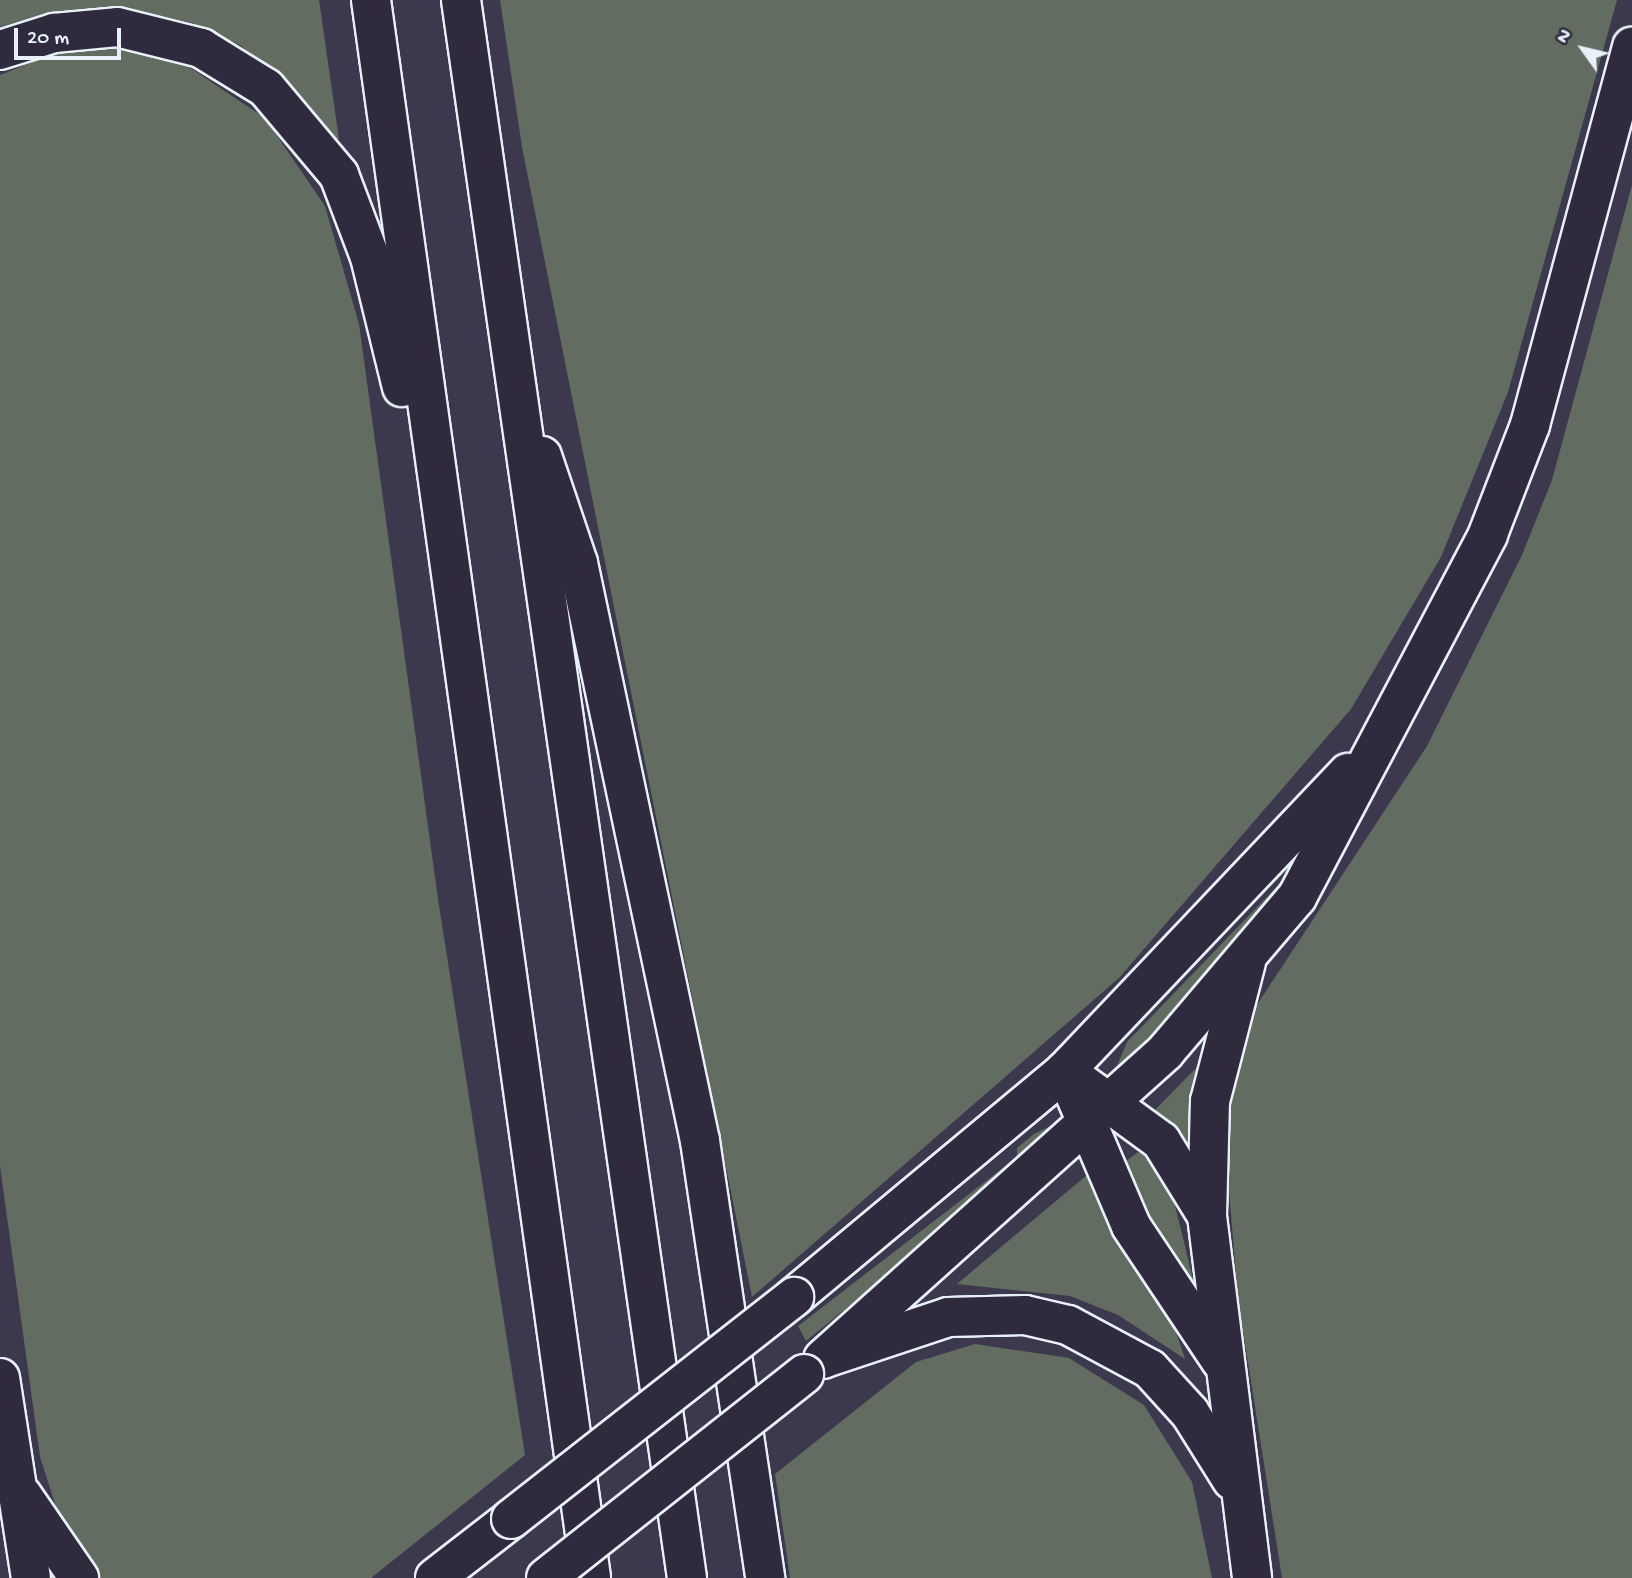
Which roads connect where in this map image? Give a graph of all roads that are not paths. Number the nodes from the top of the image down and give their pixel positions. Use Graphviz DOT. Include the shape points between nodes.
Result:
graph roads {
  1 [pos="371,0"];
  2 [pos="461,0"];
  3 [pos="1632,47"];
  4 [pos="0,50"];
  5 [pos="512,368"];
  6 [pos="451,586"];
  7 [pos="1401,709"];
  8 [pos="1246,962"];
  9 [pos="1065,1071"];
  10 [pos="1101,1114"];
  11 [pos="1207,1216"];
  12 [pos="1224,1365"];
  13 [pos="815,1366"];
  14 [pos="0,1378"];
  15 [pos="15,1485"];
  16 [pos="1238,1490"];
  17 [pos="25,1570"];
  18 [pos="79,1578"];
  19 [pos="435,1578"];
  20 [pos="546,1578"];
  21 [pos="591,1578"];
  22 [pos="687,1578"];
  23 [pos="765,1578"];
  24 [pos="1252,1578"];
  1 -- 6 [label="main road"];
  2 -- 5 [label="main road"];
  3 -- 7 [label="main road" via="1530,425 1488,534"];
  4 -- 6 [label="main road" via="54,33 117,27 201,48 266,88 313,139 339,175 370,257"];
  5 -- 22 [label="main road"];
  5 -- 23 [label="main road" via="578,563 700,1140"];
  6 -- 21 [label="main road"];
  7 -- 8 [label="main road" via="1297,897"];
  7 -- 9 [label="main road" via="1323,805"];
  8 -- 10 [label="main road"];
  8 -- 11 [label="main road" via="1210,1101"];
  9 -- 10 [label="main road"];
  9 -- 19 [label="main road, bridge" via="794,1297"];
  10 -- 11 [label="main road" via="1171,1153"];
  10 -- 12 [label="main road" via="1131,1226"];
  10 -- 13 [label="main road"];
  11 -- 12 [label="main road"];
  12 -- 16 [label="main road"];
  13 -- 16 [label="main road" via="948,1317 1025,1315 1068,1325 1127,1352 1170,1389"];
  13 -- 20 [label="main road, bridge"];
  14 -- 15 [label="main road"];
  15 -- 17 [label="main road"];
  15 -- 18 [label="main road"];
  16 -- 24 [label="main road"];
}
